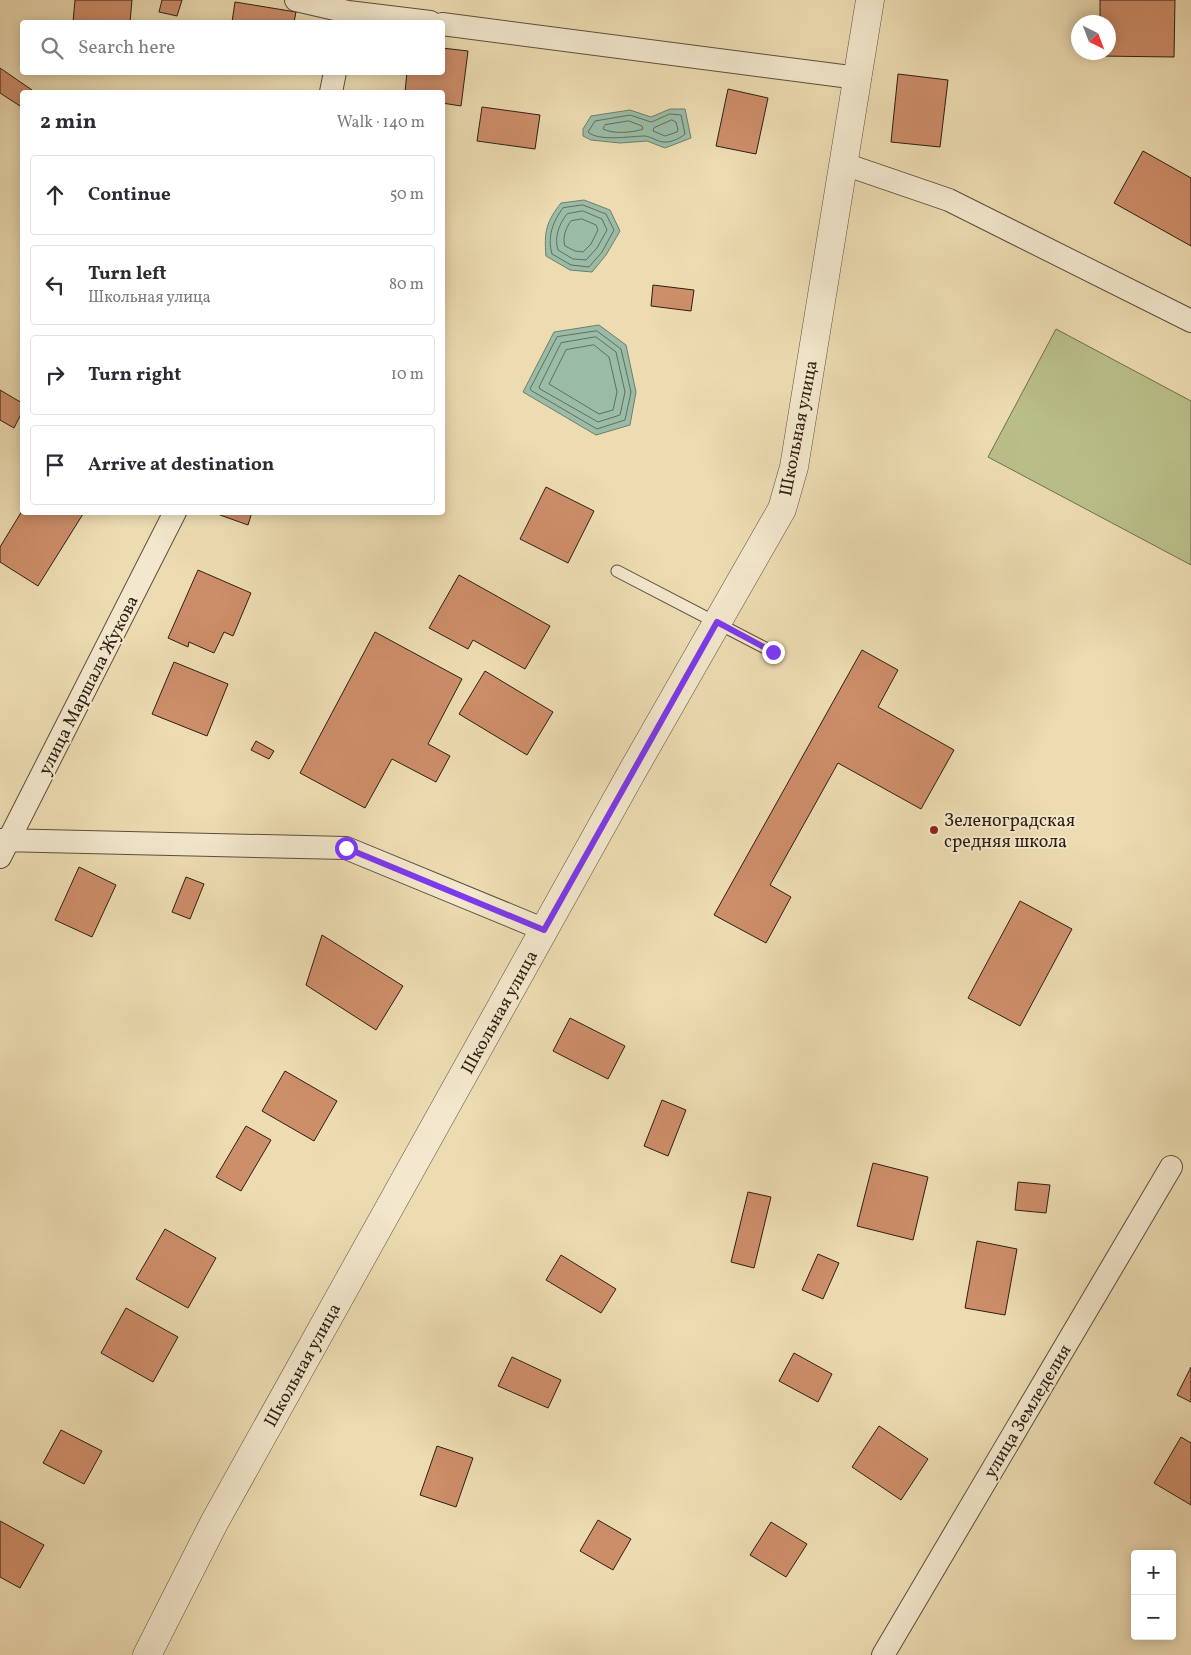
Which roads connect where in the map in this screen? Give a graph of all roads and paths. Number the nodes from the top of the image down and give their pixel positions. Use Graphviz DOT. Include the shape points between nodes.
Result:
graph roads {
  1 [pos="296,0"];
  2 [pos="870,0"];
  3 [pos="348,11"];
  4 [pos="415,20"];
  5 [pos="445,24"];
  6 [pos="334,75"];
  7 [pos="858,78"];
  8 [pos="331,90"];
  9 [pos="844,164"];
  10 [pos="1191,321"];
  11 [pos="173,515"];
  12 [pos="617,571"];
  13 [pos="717,622"];
  14 [pos="773,652"];
  15 [pos="3,846"];
  16 [pos="544,930"];
  17 [pos="1171,1167"];
  18 [pos="146,1655"];
  19 [pos="884,1655"];
  1 -- 3 [label="street"];
  2 -- 7 [label="street, Школьная улица"];
  3 -- 4 [label="street"];
  5 -- 7 [label="street"];
  6 -- 8 [label="street"];
  7 -- 9 [label="street, Школьная улица"];
  9 -- 10 [label="street" via="949,200"];
  9 -- 13 [label="street, Школьная улица" via="794,468 782,509"];
  11 -- 15 [label="street, улица Маршала Жукова"];
  12 -- 13 [label="lane"];
  13 -- 14 [label="lane"];
  13 -- 16 [label="street, Школьная улица"];
  15 -- 16 [label="street" via="346,848"];
  16 -- 18 [label="street, Школьная улица" via="215,1521"];
  17 -- 19 [label="street, улица Земледелия"];
}
